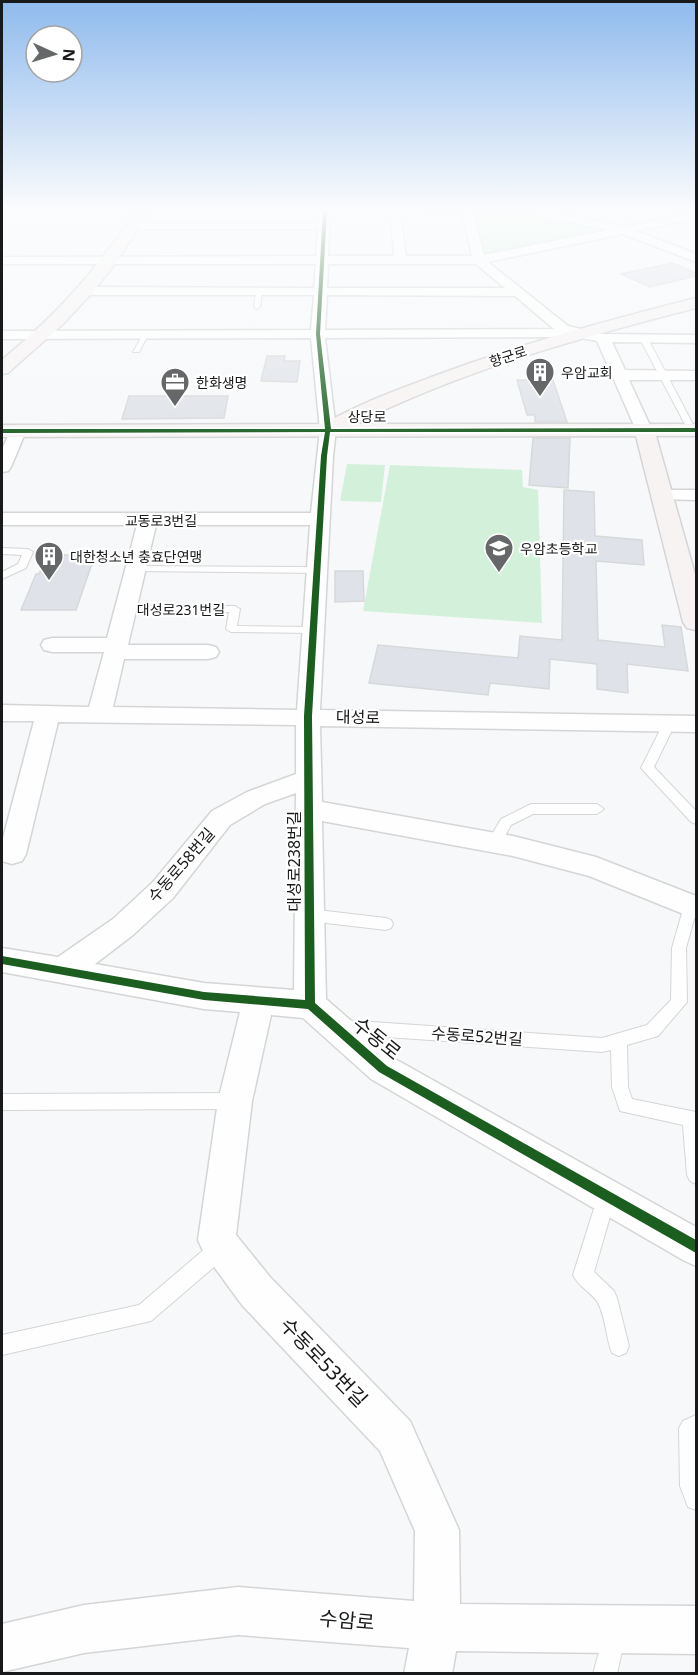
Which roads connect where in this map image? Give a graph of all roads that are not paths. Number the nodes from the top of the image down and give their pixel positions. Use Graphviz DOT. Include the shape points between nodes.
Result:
graph roads {
  1 [pos="513,289"];
  2 [pos="86,291"];
  3 [pos="259,291"];
  4 [pos="320,291"];
  5 [pos="516,292"];
  6 [pos="696,303"];
  7 [pos="257,307"];
  8 [pos="576,333"];
  9 [pos="318,334"];
  10 [pos="2,335"];
  11 [pos="43,335"];
  12 [pos="145,335"];
  13 [pos="603,338"];
  14 [pos="644,339"];
  15 [pos="696,339"];
  16 [pos="135,350"];
  17 [pos="2,369"];
  18 [pos="620,375"];
  19 [pos="663,375"];
  20 [pos="696,375"];
  21 [pos="386,402"];
  22 [pos="328,430"];
  23 [pos="417,430"];
  24 [pos="644,430"];
  25 [pos="694,430"];
  26 [pos="10,431"];
  27 [pos="2,466"];
  28 [pos="661,495"];
  29 [pos="696,495"];
  30 [pos="2,519"];
  31 [pos="320,519"];
  32 [pos="148,520"];
  33 [pos="2,551"];
  34 [pos="136,570"];
  35 [pos="317,570"];
  36 [pos="2,576"];
  37 [pos="126,609"];
  38 [pos="695,612"];
  39 [pos="313,630"];
  40 [pos="52,645"];
  41 [pos="116,648"];
  42 [pos="208,652"];
  43 [pos="2,712"];
  44 [pos="48,714"];
  45 [pos="99,715"];
  46 [pos="308,716"];
  47 [pos="669,724"];
  48 [pos="696,724"];
  49 [pos="308,779"];
  50 [pos="597,808"];
  51 [pos="308,809"];
  52 [pos="696,819"];
  53 [pos="494,843"];
  54 [pos="12,854"];
  55 [pos="694,907"];
  56 [pos="309,915"];
  57 [pos="386,924"];
  58 [pos="2,960"];
  59 [pos="64,970"];
  60 [pos="259,1000"];
  61 [pos="310,1005"];
  62 [pos="335,1026"];
  63 [pos="619,1040"];
  64 [pos="235,1101"];
  65 [pos="2,1102"];
  66 [pos="694,1119"];
  67 [pos="696,1175"];
  68 [pos="607,1196"];
  69 [pos="222,1247"];
  70 [pos="696,1247"];
  71 [pos="2,1345"];
  72 [pos="619,1346"];
  73 [pos="696,1426"];
  74 [pos="696,1499"];
  75 [pos="437,1627"];
  76 [pos="614,1629"];
  77 [pos="696,1629"];
  78 [pos="2,1648"];
  79 [pos="428,1674"];
  80 [pos="606,1674"];
  1 -- 5 [label="street"];
  2 -- 3 [label="street"];
  2 -- 11 [label="street"];
  3 -- 4 [label="street"];
  3 -- 7 [label="lane"];
  4 -- 5 [label="street"];
  4 -- 9 [label="street, 대성로238번길"];
  5 -- 8 [label="street" via="563,329"];
  6 -- 8 [label="street, 향군로"];
  8 -- 9 [label="street"];
  8 -- 13 [label="street"];
  8 -- 21 [label="street, 향군로" via="465,370"];
  9 -- 12 [label="street"];
  9 -- 22 [label="street, 대성로238번길"];
  10 -- 11 [label="street"];
  11 -- 12 [label="street"];
  11 -- 17 [label="street"];
  12 -- 16 [label="lane"];
  13 -- 14 [label="street"];
  13 -- 18 [label="street"];
  14 -- 15 [label="street"];
  14 -- 19 [label="lane, 상당로"];
  18 -- 19 [label="street"];
  18 -- 24 [label="street"];
  19 -- 20 [label="street"];
  19 -- 25 [label="lane, 상당로"];
  21 -- 22 [label="street, 향군로"];
  21 -- 23 [label="street"];
  22 -- 23 [label="street, 상당로"];
  22 -- 26 [label="street, 상당로"];
  22 -- 31 [label="street, 대성로238번길"];
  23 -- 24 [label="street, 상당로"];
  24 -- 25 [label="street, 상당로"];
  24 -- 28 [label="street"];
  26 -- 27 [label="street"];
  28 -- 29 [label="street"];
  28 -- 38 [label="street"];
  30 -- 32 [label="street, 교동로3번길"];
  31 -- 32 [label="street, 교동로3번길"];
  31 -- 35 [label="street, 대성로238번길"];
  32 -- 34 [label="street, 대성로231번길"];
  33 -- 36 [label="lane" via="27,552 22,566"];
  34 -- 35 [label="lane"];
  34 -- 37 [label="street, 대성로231번길"];
  35 -- 39 [label="street, 대성로238번길"];
  37 -- 39 [label="lane, 대성로231번길" via="235,609 231,629"];
  37 -- 41 [label="street, 대성로231번길"];
  39 -- 46 [label="street, 대성로238번길"];
  40 -- 41 [label="street"];
  41 -- 42 [label="street"];
  41 -- 45 [label="street, 대성로231번길"];
  43 -- 44 [label="street, 대성로"];
  44 -- 45 [label="street, 대성로"];
  44 -- 54 [label="street"];
  45 -- 46 [label="street, 대성로"];
  46 -- 47 [label="street, 대성로"];
  46 -- 49 [label="street, 대성로238번길"];
  47 -- 48 [label="street, 대성로"];
  47 -- 52 [label="lane" via="647,768"];
  49 -- 51 [label="street, 대성로238번길"];
  49 -- 59 [label="street, 수동로58번길" via="256,798 221,818 163,890 123,927"];
  50 -- 53 [label="lane" via="531,809 506,822"];
  51 -- 53 [label="street"];
  51 -- 56 [label="street, 대성로238번길"];
  53 -- 55 [label="street" via="596,867"];
  55 -- 63 [label="lane, 수동로52번길" via="679,948 679,1002 652,1031"];
  56 -- 57 [label="lane, 대성로238번길"];
  56 -- 61 [label="street, 대성로238번길"];
  58 -- 59 [label="street"];
  59 -- 60 [label="street" via="204,996"];
  60 -- 61 [label="street"];
  60 -- 64 [label="street"];
  61 -- 62 [label="street, 수동로"];
  62 -- 63 [label="lane, 수동로52번길" via="602,1045"];
  62 -- 68 [label="street, 수동로" via="383,1069"];
  63 -- 66 [label="lane" via="620,1087 626,1105"];
  64 -- 65 [label="lane"];
  64 -- 69 [label="street" via="217,1240"];
  66 -- 67 [label="lane"];
  68 -- 70 [label="street, 수동로"];
  68 -- 72 [label="lane" via="583,1275 607,1298"];
  69 -- 71 [label="lane" via="144,1314"];
  69 -- 75 [label="street, 수동로53번길" via="256,1291 395,1436 437,1530"];
  73 -- 74 [label="lane" via="690,1428 691,1486"];
  75 -- 76 [label="street, 수암로"];
  75 -- 78 [label="street, 수암로" via="238,1611 84,1629"];
  75 -- 79 [label="street, 수동로53번길"];
  76 -- 77 [label="street, 수암로"];
  76 -- 80 [label="lane"];
}
